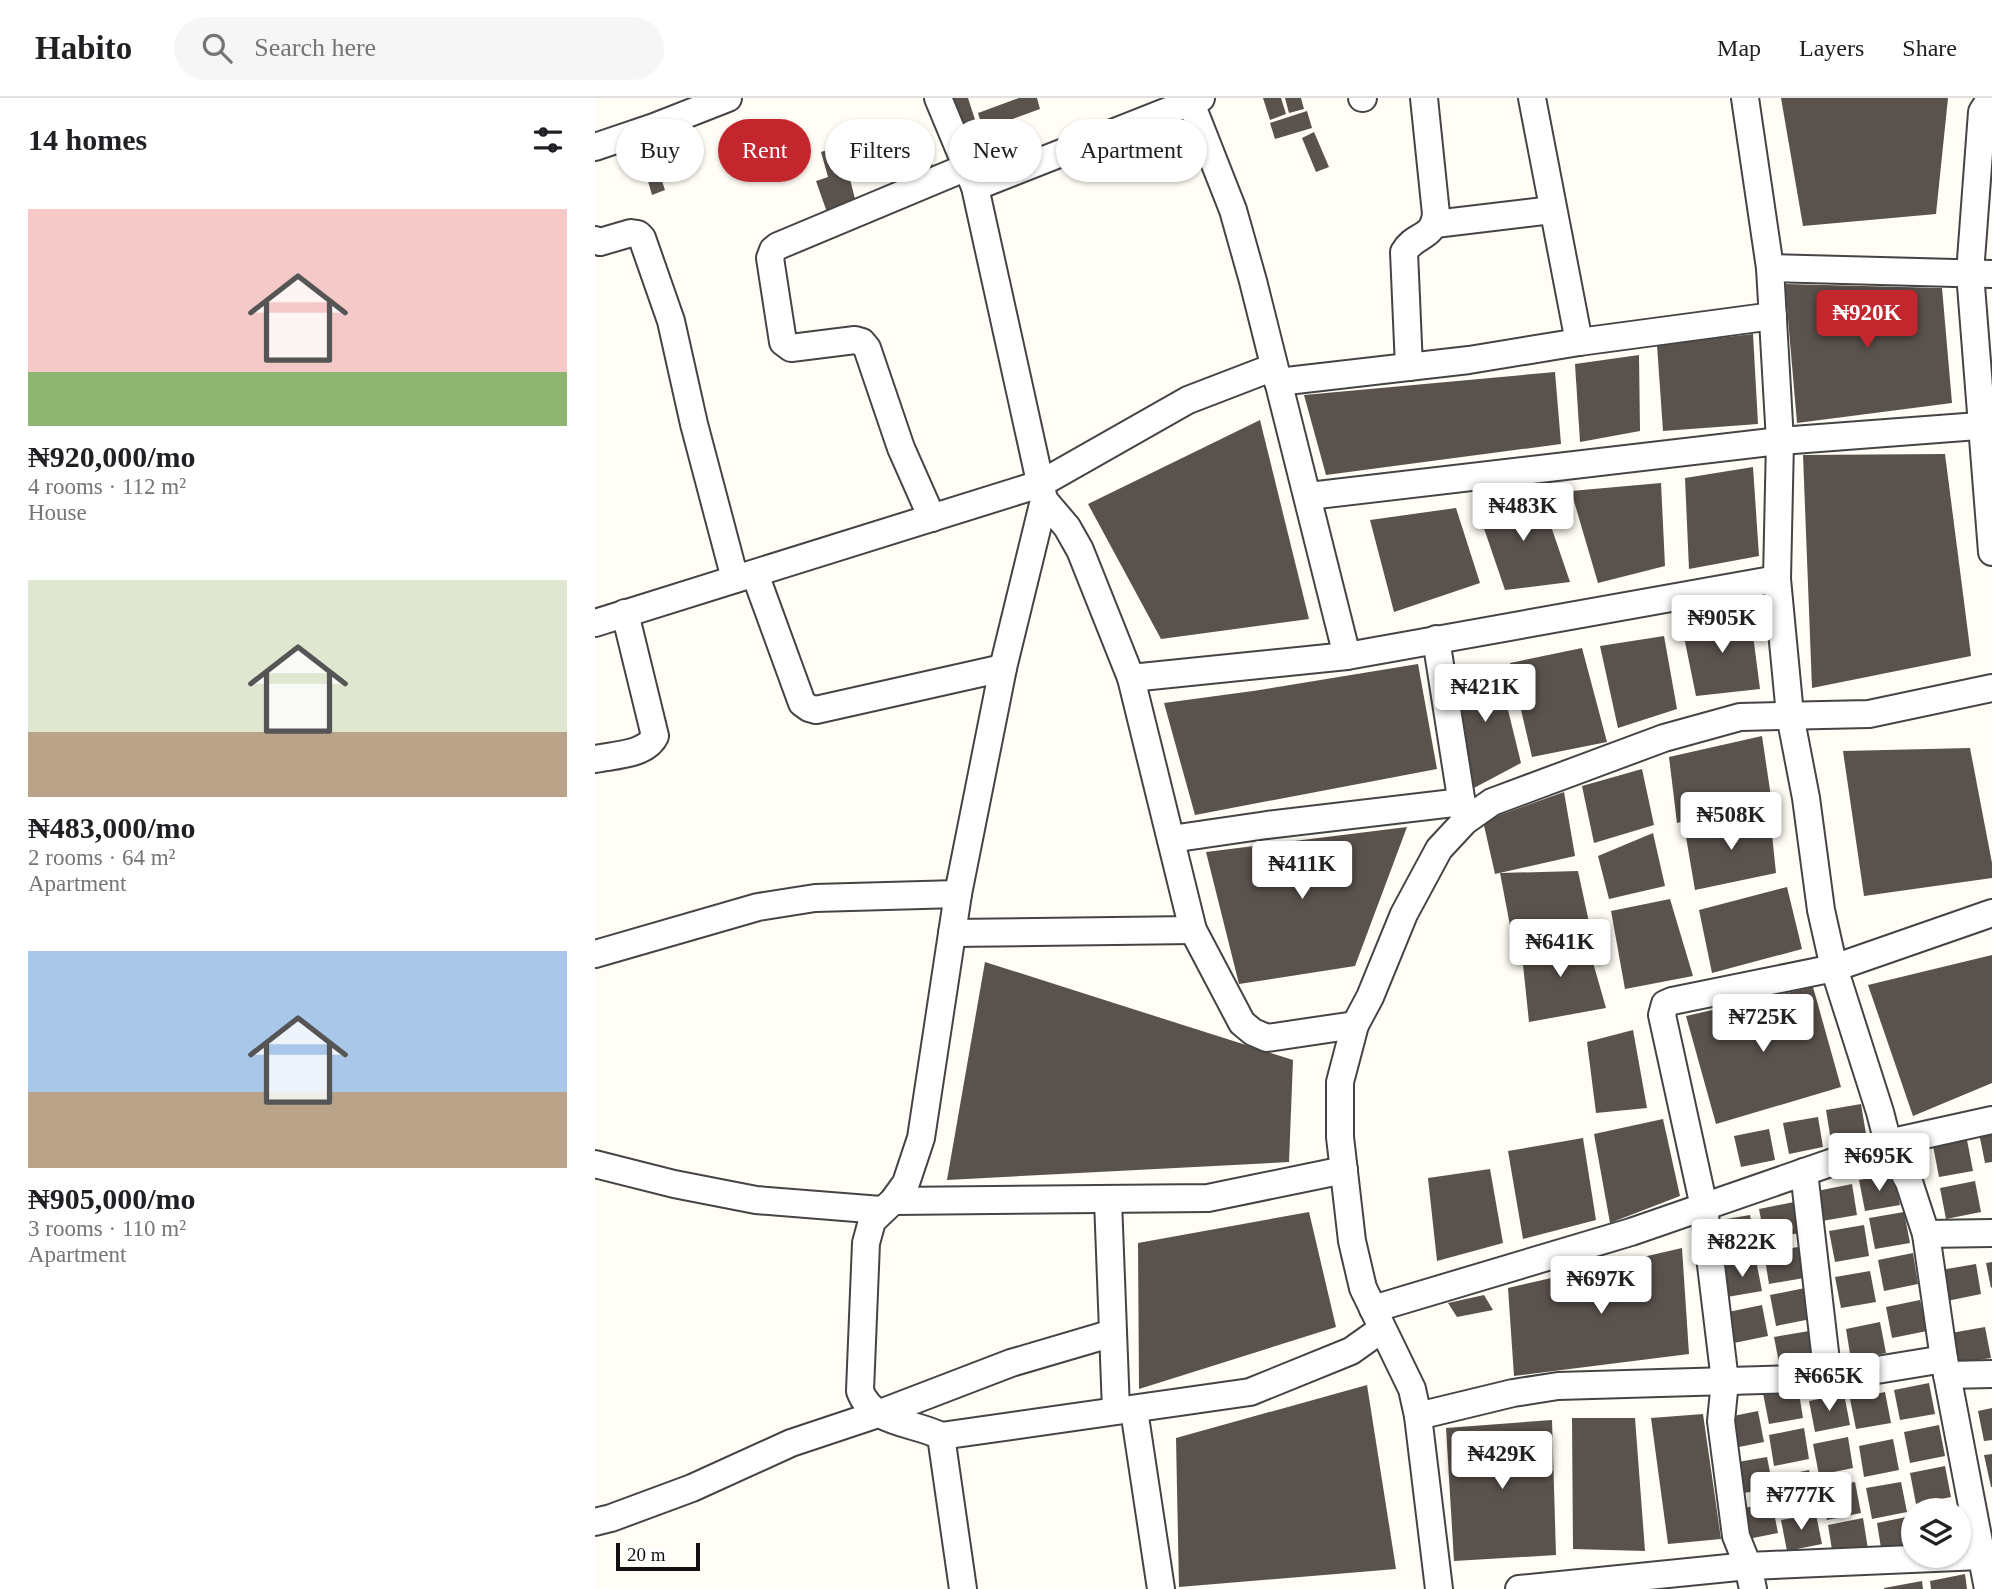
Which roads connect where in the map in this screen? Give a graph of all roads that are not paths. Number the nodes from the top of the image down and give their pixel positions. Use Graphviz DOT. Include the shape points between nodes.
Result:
graph roads {
  1 [pos="728,98"];
  2 [pos="938,98"];
  3 [pos="1424,98"];
  4 [pos="1532,98"];
  5 [pos="1745,98"];
  6 [pos="1193,99"];
  7 [pos="1992,103"];
  8 [pos="949,124"];
  9 [pos="595,147"];
  10 [pos="1042,152"];
  11 [pos="957,182"];
  12 [pos="972,182"];
  13 [pos="1552,210"];
  14 [pos="1435,224"];
  15 [pos="595,240"];
  16 [pos="1770,268"];
  17 [pos="1981,273"];
  18 [pos="1773,316"];
  19 [pos="1579,342"];
  20 [pos="1409,367"];
  21 [pos="1276,375"];
  22 [pos="1986,425"];
  23 [pos="1780,441"];
  24 [pos="1042,492"];
  25 [pos="1309,496"];
  26 [pos="932,518"];
  27 [pos="1992,552"];
  28 [pos="745,577"];
  29 [pos="1777,579"];
  30 [pos="625,613"];
  31 [pos="595,623"];
  32 [pos="1436,639"];
  33 [pos="1347,656"];
  34 [pos="1003,668"];
  35 [pos="1131,678"];
  36 [pos="1992,688"];
  37 [pos="1790,715"];
  38 [pos="595,759"];
  39 [pos="1463,812"];
  40 [pos="1171,839"];
  41 [pos="958,894"];
  42 [pos="1992,913"];
  43 [pos="1193,930"];
  44 [pos="952,933"];
  45 [pos="595,954"];
  46 [pos="1834,968"];
  47 [pos="1355,1025"];
  48 [pos="1992,1120"];
  49 [pos="1888,1143"];
  50 [pos="595,1164"];
  51 [pos="1344,1170"];
  52 [pos="1804,1172"];
  53 [pos="1108,1200"];
  54 [pos="887,1206"];
  55 [pos="1704,1207"];
  56 [pos="1992,1233"];
  57 [pos="1926,1234"];
  58 [pos="1378,1319"];
  59 [pos="1113,1333"];
  60 [pos="1946,1367"];
  61 [pos="1992,1374"];
  62 [pos="1828,1378"];
  63 [pos="1725,1381"];
  64 [pos="1125,1410"];
  65 [pos="878,1415"];
  66 [pos="1418,1416"];
  67 [pos="941,1436"];
  68 [pos="595,1522"];
  69 [pos="1981,1556"];
  70 [pos="1750,1578"];
  71 [pos="963,1589"];
  72 [pos="1161,1589"];
  73 [pos="1439,1589"];
  74 [pos="1519,1589"];
  75 [pos="1988,1589"];
  1 -- 9 [label="street"];
  2 -- 8 [label="street"];
  3 -- 14 [label="street"];
  4 -- 13 [label="street"];
  5 -- 16 [label="street"];
  6 -- 10 [label="street"];
  6 -- 21 [label="street" via="1233,210"];
  7 -- 17 [label="street" via="1982,112"];
  11 -- 26 [label="street" via="778,246 770,258 786,346 855,340 867,348 901,448"];
  12 -- 24 [label="street"];
  13 -- 14 [label="street"];
  13 -- 19 [label="street"];
  14 -- 20 [label="street" via="1404,252"];
  15 -- 28 [label="street" via="631,233 642,238 671,321 694,424"];
  16 -- 17 [label="street"];
  16 -- 18 [label="street"];
  17 -- 22 [label="street"];
  18 -- 19 [label="street"];
  18 -- 23 [label="street"];
  19 -- 20 [label="street"];
  20 -- 21 [label="street"];
  21 -- 24 [label="street" via="1188,400"];
  21 -- 25 [label="street"];
  22 -- 23 [label="street"];
  22 -- 27 [label="street"];
  23 -- 25 [label="street"];
  23 -- 29 [label="street"];
  24 -- 26 [label="street"];
  24 -- 34 [label="street"];
  24 -- 35 [label="street" via="1080,551"];
  25 -- 33 [label="street"];
  26 -- 28 [label="street"];
  28 -- 30 [label="street"];
  28 -- 34 [label="street" via="802,703 809,708"];
  29 -- 32 [label="street"];
  29 -- 37 [label="street"];
  30 -- 31 [label="street"];
  30 -- 38 [label="street" via="655,736 642,749"];
  32 -- 33 [label="street"];
  32 -- 39 [label="street"];
  33 -- 35 [label="street"];
  34 -- 41 [label="street"];
  35 -- 40 [label="street"];
  36 -- 37 [label="street" via="1869,714"];
  37 -- 39 [label="street" via="1740,717 1664,738"];
  37 -- 46 [label="street"];
  39 -- 40 [label="street" via="1267,825"];
  39 -- 47 [label="street" via="1410,903"];
  40 -- 43 [label="street"];
  41 -- 44 [label="street"];
  41 -- 45 [label="street" via="815,898 758,907"];
  42 -- 46 [label="street"];
  43 -- 44 [label="street"];
  43 -- 47 [label="street" via="1242,1023 1253,1032 1267,1038"];
  44 -- 54 [label="street" via="921,1138 906,1183"];
  46 -- 49 [label="street"];
  46 -- 55 [label="street" via="1665,1004 1662,1015"];
  47 -- 51 [label="street" via="1339,1082"];
  48 -- 49 [label="street"];
  49 -- 52 [label="street"];
  49 -- 57 [label="street" via="1909,1182"];
  50 -- 54 [label="street" via="756,1200"];
  51 -- 53 [label="street" via="1208,1198"];
  51 -- 58 [label="street" via="1352,1241 1363,1288"];
  52 -- 55 [label="street"];
  52 -- 62 [label="street"];
  53 -- 54 [label="street"];
  53 -- 59 [label="street"];
  54 -- 65 [label="street" via="872,1221 866,1243 860,1391"];
  55 -- 58 [label="street"];
  55 -- 63 [label="street"];
  56 -- 57 [label="street"];
  57 -- 60 [label="street"];
  58 -- 64 [label="street" via="1351,1351 1250,1392"];
  58 -- 66 [label="street" via="1412,1389"];
  59 -- 64 [label="street"];
  59 -- 65 [label="street" via="1011,1363"];
  60 -- 61 [label="street"];
  60 -- 62 [label="street"];
  60 -- 69 [label="street"];
  62 -- 63 [label="street"];
  63 -- 66 [label="street" via="1559,1386"];
  63 -- 70 [label="street" via="1723,1434 1736,1536"];
  64 -- 67 [label="street"];
  64 -- 72 [label="street"];
  65 -- 67 [label="street"];
  65 -- 68 [label="street" via="790,1443 692,1488"];
  66 -- 73 [label="street"];
  67 -- 71 [label="street"];
  69 -- 70 [label="street"];
  69 -- 75 [label="street"];
  70 -- 74 [label="street"];
}
